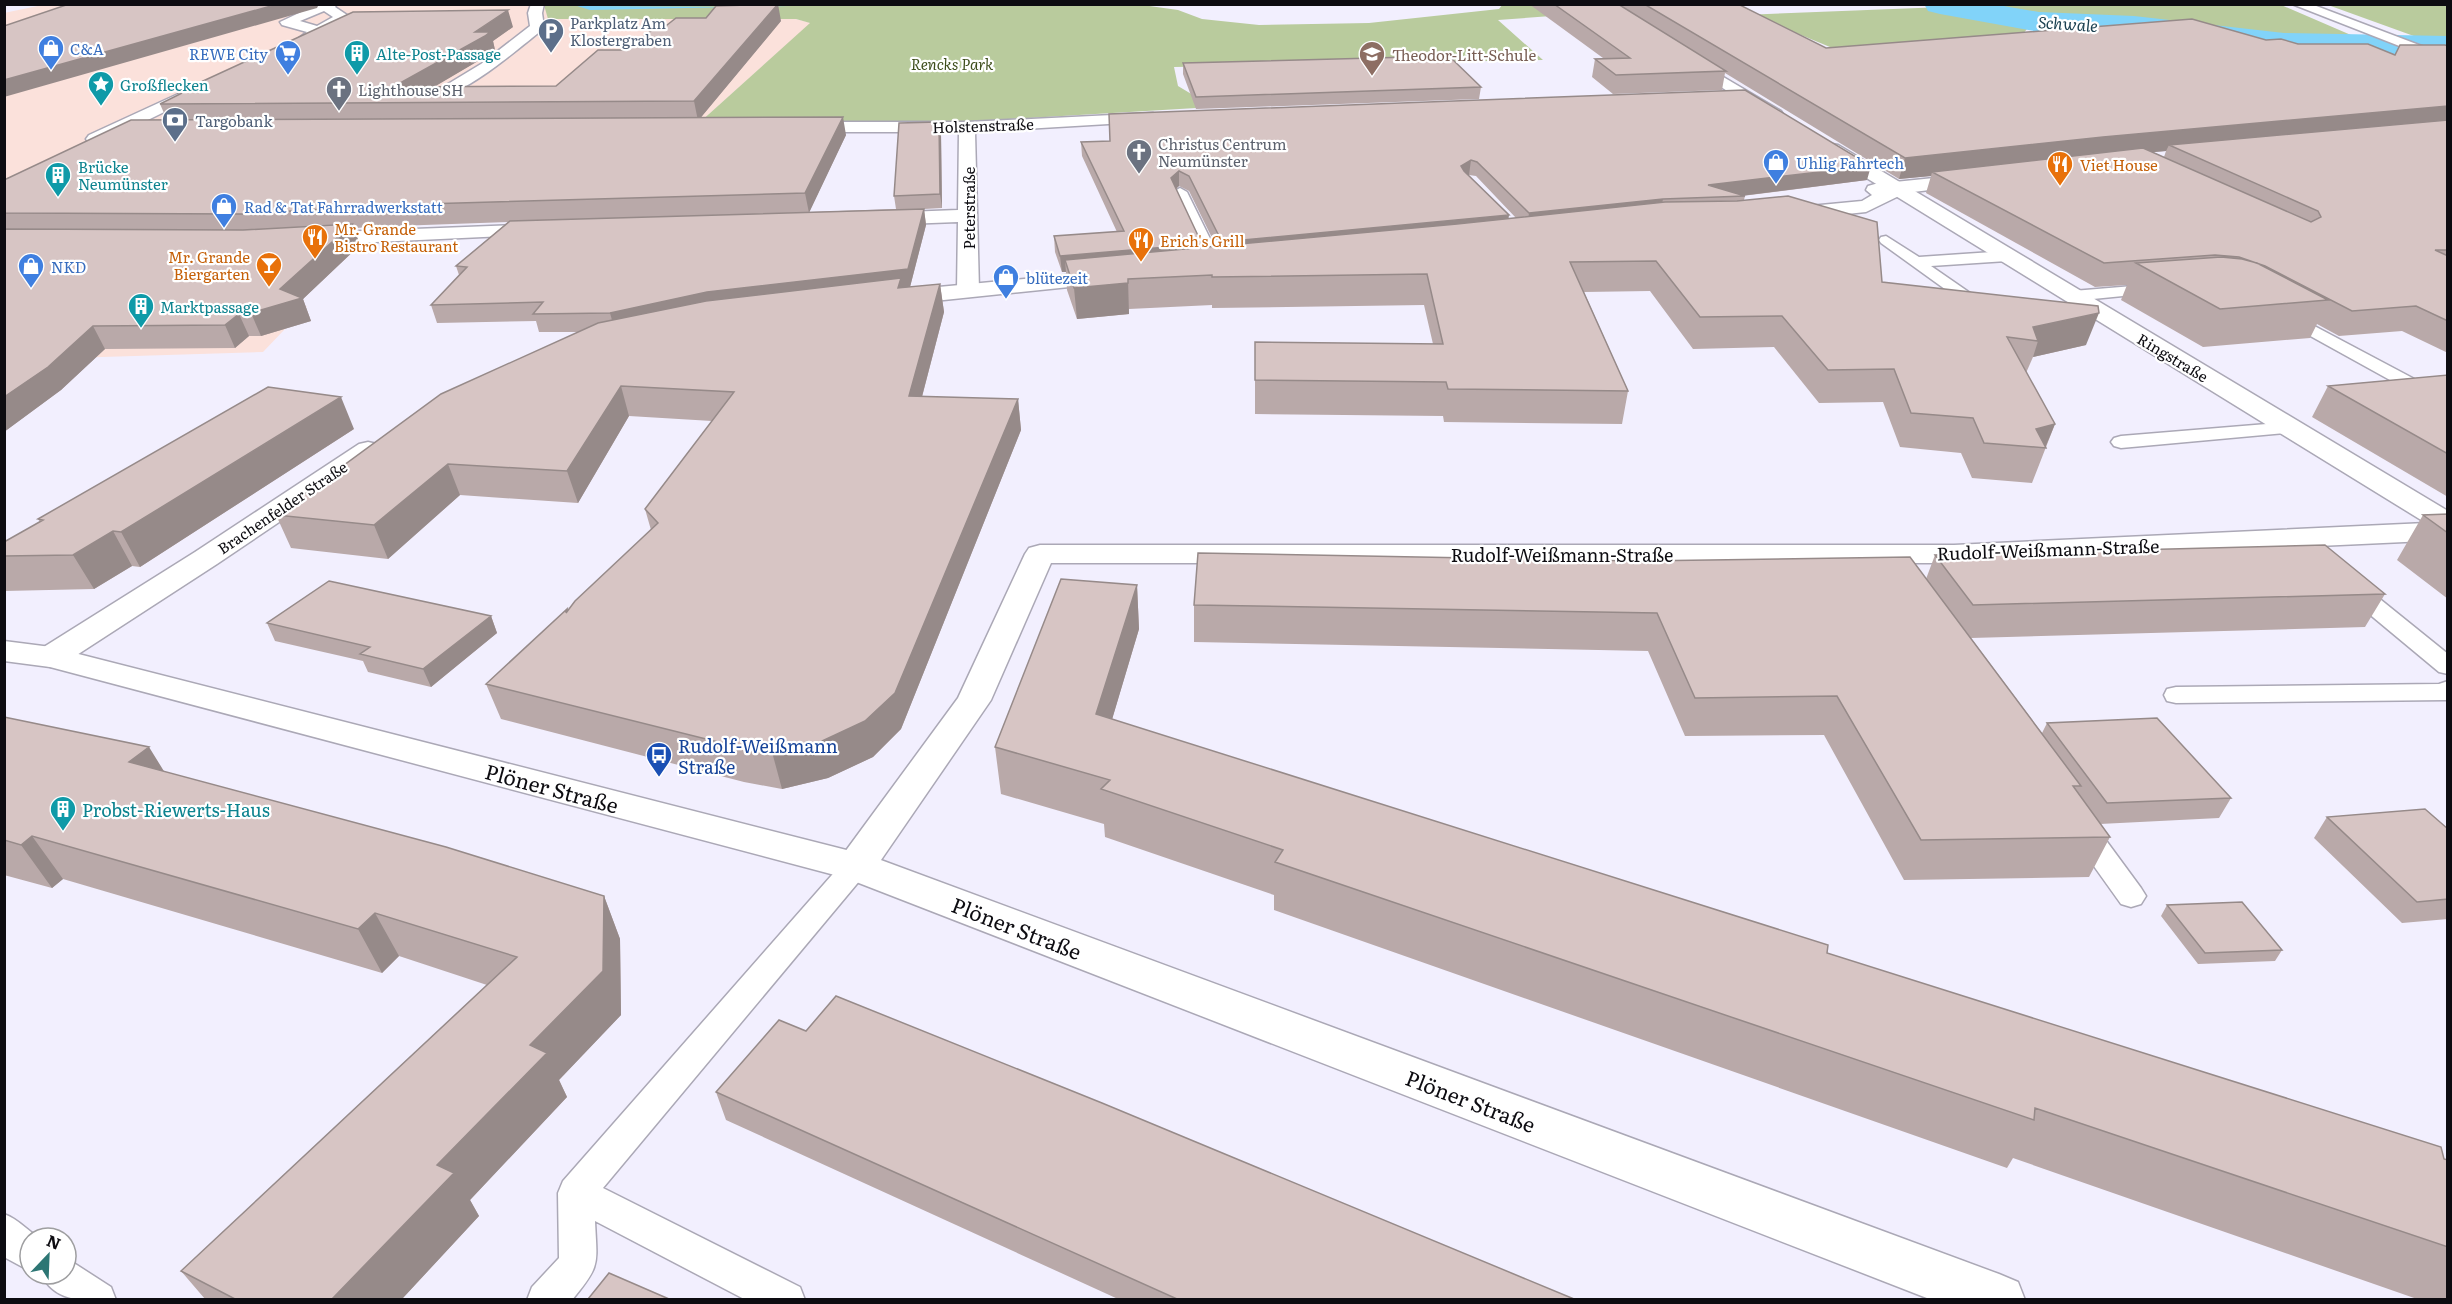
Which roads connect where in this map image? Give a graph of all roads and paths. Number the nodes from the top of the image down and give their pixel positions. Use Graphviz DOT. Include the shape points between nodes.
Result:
graph roads {
  1 [pos="538,4"];
  2 [pos="2298,4"];
  3 [pos="332,12"];
  4 [pos="321,31"];
  5 [pos="293,45"];
  6 [pos="1677,54"];
  7 [pos="2448,61"];
  8 [pos="214,82"];
  9 [pos="449,90"];
  10 [pos="1746,96"];
  11 [pos="1723,97"];
  12 [pos="1169,117"];
  13 [pos="1785,121"];
  14 [pos="782,127"];
  15 [pos="967,127"];
  16 [pos="111,131"];
  17 [pos="154,131"];
  18 [pos="1815,138"];
  19 [pos="79,146"];
  20 [pos="1991,178"];
  21 [pos="1898,189"];
  22 [pos="1180,192"];
  23 [pos="1774,208"];
  24 [pos="968,216"];
  25 [pos="862,220"];
  26 [pos="556,230"];
  27 [pos="1886,240"];
  28 [pos="288,241"];
  29 [pos="2007,256"];
  30 [pos="1916,262"];
  31 [pos="1228,266"];
  32 [pos="1193,269"];
  33 [pos="1133,275"];
  34 [pos="2172,288"];
  35 [pos="968,290"];
  36 [pos="2073,296"];
  37 [pos="875,300"];
  38 [pos="2268,306"];
  39 [pos="1980,307"];
  40 [pos="2414,386"];
  41 [pos="2290,428"];
  42 [pos="384,439"];
  43 [pos="2121,442"];
  44 [pos="2448,524"];
  45 [pos="2448,531"];
  46 [pos="2290,538"];
  47 [pos="1883,554"];
  48 [pos="2318,561"];
  49 [pos="2336,576"];
  50 [pos="1903,582"];
  51 [pos="4,651"];
  52 [pos="51,657"];
  53 [pos="2448,666"];
  54 [pos="2448,689"];
  55 [pos="2176,695"];
  56 [pos="2069,810"];
  57 [pos="856,866"];
  58 [pos="2131,896"];
  59 [pos="576,1193"];
  60 [pos="4,1232"];
  61 [pos="18,1245"];
  62 [pos="78,1286"];
  63 [pos="97,1299"];
  64 [pos="546,1299"];
  65 [pos="786,1299"];
  66 [pos="1999,1299"];
  1 -- 9 [label="street" via="537,27"];
  2 -- 7 [label="street"];
  3 -- 4 [label="street"];
  3 -- 4 [label="street" via="305,21"];
  4 -- 5 [label="street"];
  6 -- 10 [label="street"];
  8 -- 16 [label="street"];
  10 -- 11 [label="street"];
  10 -- 13 [label="street"];
  12 -- 15 [label="street, Holstenstraße"];
  14 -- 15 [label="street, Holstenstraße"];
  15 -- 24 [label="street, Peterstraße"];
  16 -- 17 [label="street"];
  16 -- 19 [label="street"];
  18 -- 21 [label="street, Ringstraße"];
  20 -- 21 [label="street"];
  21 -- 23 [label="street" via="1866,206"];
  21 -- 29 [label="street, Ringstraße"];
  22 -- 31 [label="lane"];
  24 -- 25 [label="street"];
  24 -- 35 [label="street, Peterstraße"];
  26 -- 28 [label="street"];
  27 -- 30 [label="lane"];
  29 -- 30 [label="lane"];
  29 -- 36 [label="street, Ringstraße"];
  30 -- 39 [label="lane"];
  31 -- 32 [label="street"];
  33 -- 35 [label="street"];
  34 -- 36 [label="lane"];
  35 -- 37 [label="street"];
  36 -- 41 [label="street, Ringstraße"];
  38 -- 40 [label="lane"];
  41 -- 43 [label="lane"];
  41 -- 44 [label="street, Ringstraße"];
  42 -- 52 [label="street, Brachenfelder Straße"];
  45 -- 46 [label="street, Rudolf-Weißmann-Straße"];
  46 -- 47 [label="street, Rudolf-Weißmann-Straße"];
  46 -- 48 [label="lane"];
  47 -- 50 [label="lane"];
  47 -- 57 [label="street, Rudolf-Weißmann-Straße" via="1040,554 974,700"];
  49 -- 53 [label="lane"];
  51 -- 52 [label="street, Plöner Straße"];
  52 -- 57 [label="street, Plöner Straße"];
  54 -- 55 [label="lane"];
  56 -- 58 [label="lane"];
  57 -- 59 [label="lane"];
  57 -- 66 [label="street, Plöner Straße"];
  59 -- 64 [label="lane" via="578,1263"];
  59 -- 65 [label="lane"];
  60 -- 61 [label="lane"];
  62 -- 63 [label="lane"];
}
